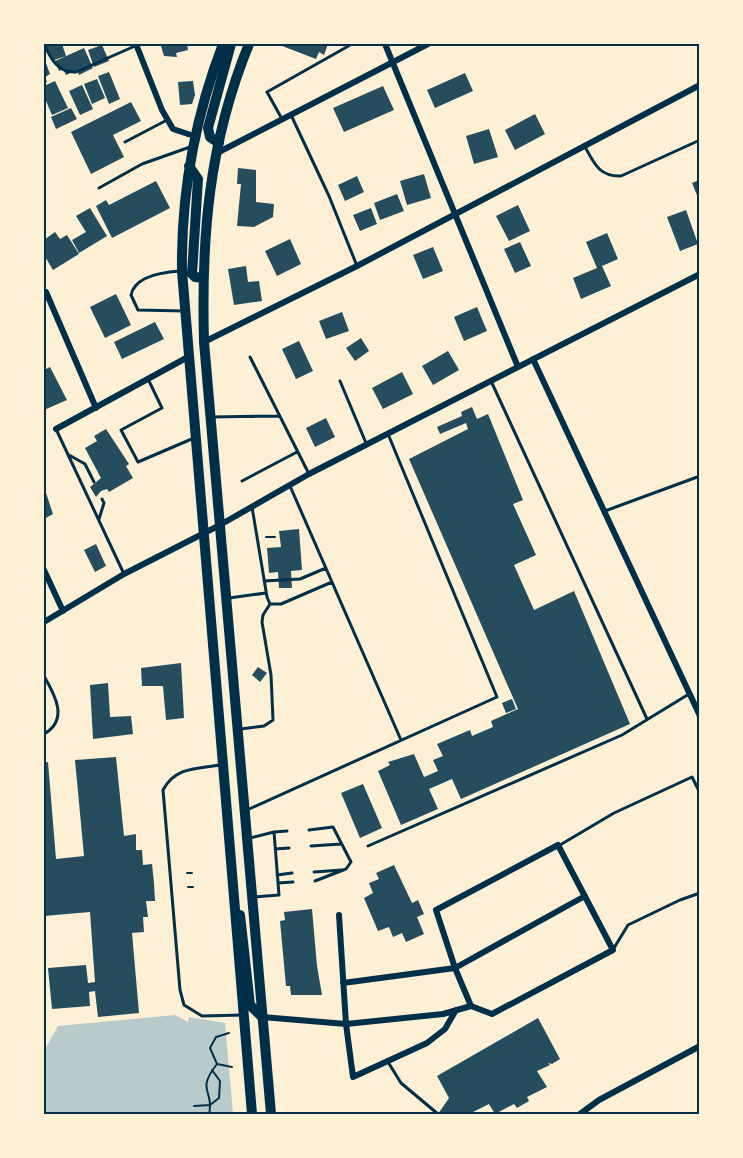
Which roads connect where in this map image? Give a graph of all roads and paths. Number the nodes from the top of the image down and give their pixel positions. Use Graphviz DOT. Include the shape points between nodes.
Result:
graph roads {
  1 [pos="44,44"];
  2 [pos="136,44"];
  3 [pos="223,44"];
  4 [pos="231,44"];
  5 [pos="249,44"];
  6 [pos="352,44"];
  7 [pos="385,44"];
  8 [pos="428,44"];
  9 [pos="393,62"];
  10 [pos="699,85"];
  11 [pos="291,115"];
  12 [pos="282,119"];
  13 [pos="167,120"];
  14 [pos="699,140"];
  15 [pos="193,141"];
  16 [pos="125,142"];
  17 [pos="584,146"];
  18 [pos="218,148"];
  19 [pos="189,166"];
  20 [pos="99,188"];
  21 [pos="456,212"];
  22 [pos="357,266"];
  23 [pos="182,271"];
  24 [pos="699,274"];
  25 [pos="203,278"];
  26 [pos="46,292"];
  27 [pos="184,311"];
  28 [pos="204,342"];
  29 [pos="188,357"];
  30 [pos="250,357"];
  31 [pos="533,359"];
  32 [pos="518,367"];
  33 [pos="148,379"];
  34 [pos="340,381"];
  35 [pos="491,381"];
  36 [pos="96,408"];
  37 [pos="279,416"];
  38 [pos="211,417"];
  39 [pos="56,429"];
  40 [pos="388,434"];
  41 [pos="194,438"];
  42 [pos="367,445"];
  43 [pos="297,452"];
  44 [pos="68,454"];
  45 [pos="309,474"];
  46 [pos="699,476"];
  47 [pos="242,481"];
  48 [pos="94,482"];
  49 [pos="290,484"];
  50 [pos="102,499"];
  51 [pos="252,506"];
  52 [pos="605,511"];
  53 [pos="99,521"];
  54 [pos="220,525"];
  55 [pos="202,534"];
  56 [pos="275,537"];
  57 [pos="258,538"];
  58 [pos="326,568"];
  59 [pos="44,570"];
  60 [pos="124,574"];
  61 [pos="264,581"];
  62 [pos="332,582"];
  63 [pos="266,593"];
  64 [pos="226,598"];
  65 [pos="270,604"];
  66 [pos="63,611"];
  67 [pos="44,622"];
  68 [pos="44,678"];
  69 [pos="689,694"];
  70 [pos="699,716"];
  71 [pos="647,719"];
  72 [pos="238,729"];
  73 [pos="44,734"];
  74 [pos="401,740"];
  75 [pos="222,764"];
  76 [pos="699,793"];
  77 [pos="245,811"];
  78 [pos="309,830"];
  79 [pos="287,831"];
  80 [pos="274,832"];
  81 [pos="247,838"];
  82 [pos="341,844"];
  83 [pos="558,845"];
  84 [pos="311,846"];
  85 [pos="368,846"];
  86 [pos="289,848"];
  87 [pos="275,849"];
  88 [pos="346,869"];
  89 [pos="314,872"];
  90 [pos="187,873"];
  91 [pos="192,873"];
  92 [pos="292,873"];
  93 [pos="278,875"];
  94 [pos="232,879"];
  95 [pos="315,881"];
  96 [pos="293,882"];
  97 [pos="278,883"];
  98 [pos="189,887"];
  99 [pos="193,887"];
  100 [pos="699,893"];
  101 [pos="585,896"];
  102 [pos="252,898"];
  103 [pos="339,915"];
  104 [pos="613,950"];
  105 [pos="456,968"];
  106 [pos="343,983"];
  107 [pos="471,1006"];
  108 [pos="456,1010"];
  109 [pos="243,1016"];
  110 [pos="262,1017"];
  111 [pos="346,1024"];
  112 [pos="229,1033"];
  113 [pos="699,1046"];
  114 [pos="387,1061"];
  115 [pos="217,1064"];
  116 [pos="232,1067"];
  117 [pos="212,1070"];
  118 [pos="210,1105"];
  119 [pos="194,1106"];
  120 [pos="209,1114"];
  121 [pos="252,1114"];
  122 [pos="271,1114"];
  123 [pos="438,1114"];
  124 [pos="580,1114"];
  1 -- 2 [label="lane" via="60,69 76,72"];
  2 -- 13 [label="street"];
  3 -- 15 [label="main road"];
  4 -- 18 [label="main road" via="207,128"];
  5 -- 18 [label="main road" via="235,78"];
  6 -- 12 [label="lane" via="267,92"];
  7 -- 9 [label="street"];
  8 -- 9 [label="street"];
  9 -- 11 [label="street"];
  9 -- 21 [label="street"];
  10 -- 17 [label="street"];
  11 -- 12 [label="street"];
  11 -- 22 [label="lane"];
  12 -- 18 [label="street"];
  13 -- 15 [label="street" via="173,129"];
  13 -- 16 [label="lane"];
  14 -- 17 [label="lane" via="621,176 598,169"];
  15 -- 19 [label="main road"];
  15 -- 20 [label="lane"];
  17 -- 21 [label="street"];
  18 -- 25 [label="main road" via="209,185"];
  19 -- 23 [label="main road" via="181,231"];
  19 -- 25 [label="main road" via="198,179 192,274"];
  21 -- 22 [label="street"];
  21 -- 32 [label="street"];
  22 -- 28 [label="street"];
  23 -- 27 [label="main road"];
  23 -- 27 [label="lane" via="141,281 131,295 138,310 144,312"];
  24 -- 31 [label="street"];
  25 -- 28 [label="main road"];
  26 -- 36 [label="street"];
  27 -- 29 [label="main road"];
  28 -- 38 [label="main road"];
  29 -- 33 [label="street"];
  29 -- 41 [label="main road"];
  30 -- 37 [label="lane"];
  31 -- 32 [label="street"];
  31 -- 52 [label="street"];
  32 -- 35 [label="street"];
  33 -- 36 [label="street"];
  33 -- 41 [label="lane" via="162,408 121,430 138,462"];
  34 -- 42 [label="lane"];
  35 -- 40 [label="street"];
  35 -- 71 [label="lane"];
  36 -- 39 [label="street"];
  37 -- 38 [label="lane"];
  37 -- 43 [label="lane"];
  38 -- 54 [label="main road"];
  39 -- 44 [label="lane"];
  40 -- 42 [label="street"];
  40 -- 74 [label="lane" via="497,697"];
  41 -- 55 [label="main road"];
  42 -- 45 [label="street"];
  43 -- 45 [label="lane"];
  43 -- 47 [label="lane"];
  44 -- 48 [label="lane" via="85,464"];
  44 -- 53 [label="lane"];
  45 -- 49 [label="street"];
  46 -- 52 [label="lane"];
  49 -- 51 [label="street"];
  49 -- 58 [label="lane"];
  50 -- 53 [label="lane"];
  51 -- 54 [label="street"];
  51 -- 57 [label="lane"];
  52 -- 69 [label="street"];
  53 -- 60 [label="lane"];
  54 -- 55 [label="street"];
  54 -- 64 [label="main road"];
  55 -- 60 [label="street"];
  55 -- 75 [label="main road"];
  56 -- 57 [label="path"];
  57 -- 61 [label="lane"];
  58 -- 61 [label="lane" via="300,579"];
  58 -- 62 [label="lane"];
  59 -- 66 [label="street"];
  60 -- 66 [label="street"];
  61 -- 63 [label="lane"];
  62 -- 65 [label="lane" via="281,604"];
  62 -- 74 [label="lane"];
  63 -- 64 [label="lane"];
  63 -- 65 [label="lane"];
  64 -- 72 [label="main road"];
  65 -- 72 [label="lane" via="262,622 271,675 273,720 264,726"];
  66 -- 67 [label="street"];
  68 -- 73 [label="lane" via="56,697 59,714 52,730"];
  69 -- 70 [label="street"];
  69 -- 71 [label="lane"];
  71 -- 85 [label="lane" via="622,735"];
  72 -- 77 [label="main road"];
  74 -- 77 [label="lane"];
  75 -- 94 [label="main road"];
  75 -- 109 [label="lane" via="169,777 163,790 184,1005 202,1016"];
  76 -- 83 [label="lane" via="692,777 614,813"];
  77 -- 81 [label="main road"];
  78 -- 82 [label="lane" via="333,827"];
  79 -- 80 [label="lane"];
  80 -- 81 [label="lane"];
  80 -- 87 [label="lane"];
  81 -- 102 [label="main road"];
  82 -- 84 [label="lane"];
  82 -- 88 [label="lane" via="351,862"];
  83 -- 101 [label="street"];
  83 -- 105 [label="street" via="436,910"];
  86 -- 87 [label="lane"];
  87 -- 93 [label="lane"];
  88 -- 89 [label="lane"];
  88 -- 95 [label="lane"];
  90 -- 91 [label="path"];
  92 -- 93 [label="lane"];
  93 -- 97 [label="lane"];
  94 -- 109 [label="main road"];
  94 -- 110 [label="main road" via="243,928 250,1005"];
  96 -- 97 [label="lane"];
  97 -- 102 [label="lane" via="279,895"];
  98 -- 99 [label="path"];
  100 -- 104 [label="lane" via="628,925"];
  101 -- 104 [label="street"];
  101 -- 105 [label="street"];
  102 -- 110 [label="main road"];
  103 -- 106 [label="street"];
  104 -- 107 [label="street" via="492,1014"];
  105 -- 106 [label="street"];
  105 -- 107 [label="street"];
  106 -- 111 [label="street"];
  107 -- 108 [label="street"];
  108 -- 111 [label="street"];
  108 -- 114 [label="street" via="445,1029 426,1043"];
  109 -- 121 [label="main road"];
  110 -- 111 [label="street"];
  110 -- 122 [label="main road"];
  111 -- 114 [label="street" via="353,1077"];
  112 -- 115 [label="path" via="212,1042 211,1055"];
  113 -- 124 [label="street"];
  114 -- 123 [label="lane" via="401,1083"];
  115 -- 116 [label="path"];
  115 -- 117 [label="path"];
  117 -- 118 [label="path" via="205,1086"];
  117 -- 118 [label="path" via="220,1081 221,1091"];
  118 -- 119 [label="path"];
  118 -- 120 [label="path"];
}
